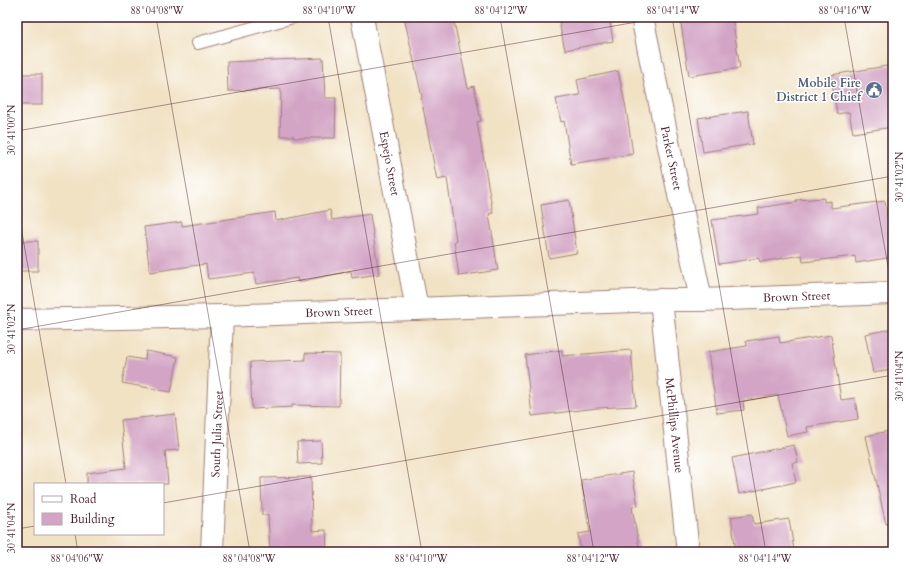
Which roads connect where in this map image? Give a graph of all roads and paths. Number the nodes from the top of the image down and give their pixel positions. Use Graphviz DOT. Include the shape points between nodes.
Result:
graph roads {
  1 [pos="292,17"];
  2 [pos="362,17"];
  3 [pos="642,17"];
  4 [pos="198,43"];
  5 [pos="893,293"];
  6 [pos="661,300"];
  7 [pos="701,300"];
  8 [pos="418,310"];
  9 [pos="222,316"];
  10 [pos="17,320"];
  11 [pos="212,552"];
  12 [pos="688,552"];
  1 -- 4 [label="lane"];
  2 -- 8 [label="street, Espejo Street"];
  3 -- 7 [label="street, Parker Street"];
  5 -- 7 [label="street, Brown Street"];
  6 -- 7 [label="street, Brown Street"];
  6 -- 8 [label="street, Brown Street"];
  6 -- 12 [label="street, McPhillips Avenue"];
  8 -- 9 [label="street, Brown Street"];
  9 -- 10 [label="street, Brown Street"];
  9 -- 11 [label="street, South Julia Street"];
}
